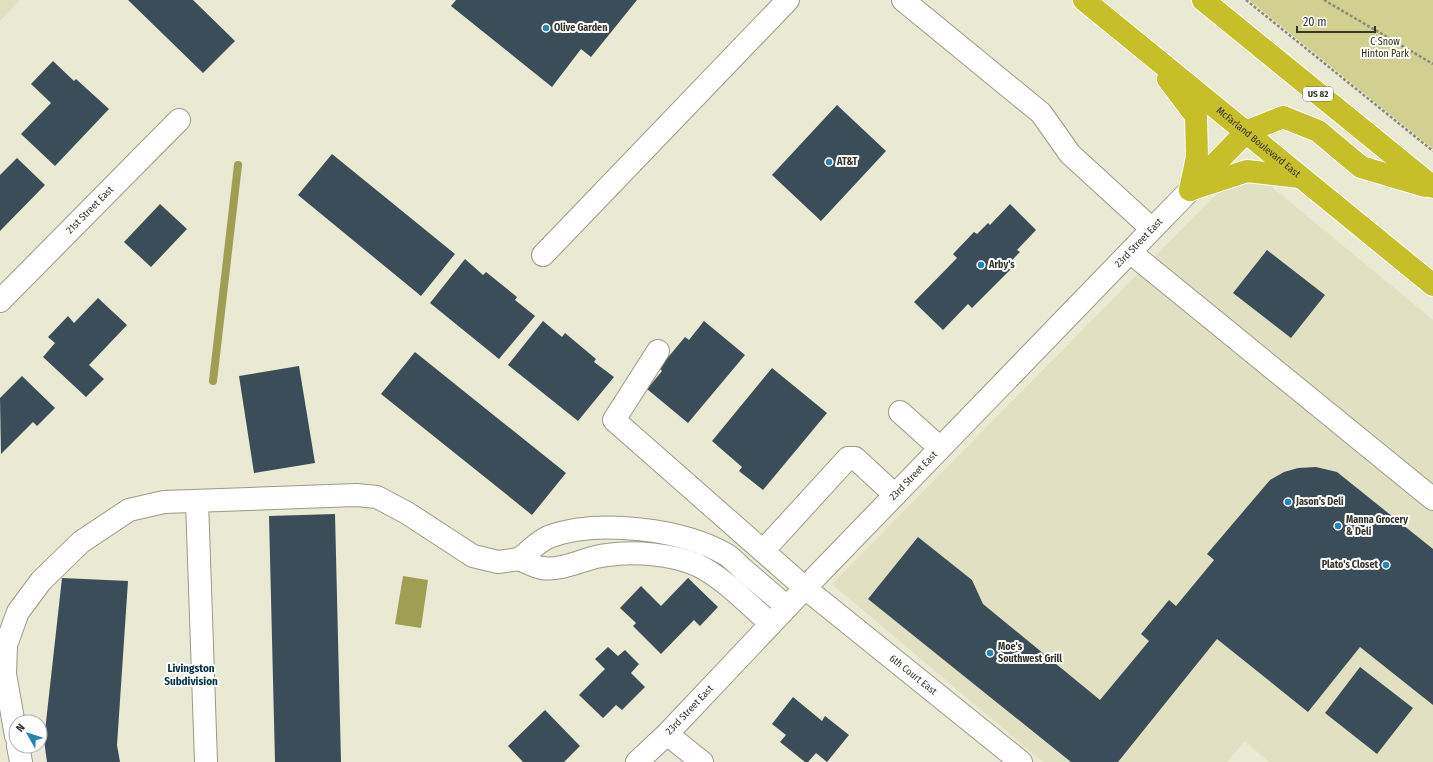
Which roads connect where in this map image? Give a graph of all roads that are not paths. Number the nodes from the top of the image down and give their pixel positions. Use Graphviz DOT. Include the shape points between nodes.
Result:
graph roads {
  1 [pos="788,0"];
  2 [pos="903,0"];
  3 [pos="1084,0"];
  4 [pos="1203,0"];
  5 [pos="1150,54"];
  6 [pos="179,120"];
  7 [pos="1246,132"];
  8 [pos="1300,177"];
  9 [pos="1433,188"];
  10 [pos="1190,190"];
  11 [pos="1152,229"];
  12 [pos="1130,252"];
  13 [pos="543,255"];
  14 [pos="1433,285"];
  15 [pos="0,301"];
  16 [pos="658,351"];
  17 [pos="900,412"];
  18 [pos="940,448"];
  19 [pos="895,495"];
  20 [pos="1433,498"];
  21 [pos="197,501"];
  22 [pos="763,551"];
  23 [pos="519,559"];
  24 [pos="805,588"];
  25 [pos="787,607"];
  26 [pos="771,624"];
  27 [pos="12,714"];
  28 [pos="667,734"];
  29 [pos="206,762"];
  30 [pos="637,762"];
  31 [pos="702,762"];
  32 [pos="1021,762"];
  1 -- 13 [label="street"];
  2 -- 11 [label="street" via="1041,113 1070,154"];
  3 -- 5 [label="highway, McFarland Boulevard East"];
  4 -- 9 [label="highway, US 82"];
  5 -- 7 [label="highway, McFarland Boulevard East"];
  5 -- 10 [label="highway" via="1196,116 1197,157"];
  6 -- 15 [label="street, 21st Street East"];
  7 -- 8 [label="highway, McFarland Boulevard East"];
  7 -- 9 [label="highway" via="1283,117 1318,131 1361,167"];
  7 -- 10 [label="highway"];
  8 -- 10 [label="highway" via="1245,171"];
  8 -- 14 [label="highway, McFarland Boulevard East"];
  10 -- 11 [label="street, 23rd Street East"];
  11 -- 12 [label="street, 23rd Street East"];
  12 -- 18 [label="street, 23rd Street East"];
  12 -- 20 [label="street"];
  16 -- 22 [label="street, 6th Court East" via="614,420"];
  17 -- 18 [label="street"];
  18 -- 19 [label="street, 23rd Street East"];
  19 -- 22 [label="street" via="855,458 848,458"];
  19 -- 24 [label="street, 23rd Street East"];
  21 -- 23 [label="street" via="356,495 377,497 408,512 473,556 498,562"];
  21 -- 27 [label="street" via="164,502 129,510 80,542 41,581 18,612 6,645 5,674"];
  21 -- 29 [label="street"];
  22 -- 24 [label="street, 6th Court East"];
  23 -- 25 [label="street" via="540,541 552,535 587,528 637,528 676,536 727,556"];
  23 -- 26 [label="street" via="541,568 558,568 606,555 631,554 679,559 698,566 719,579"];
  24 -- 25 [label="street, 23rd Street East"];
  24 -- 32 [label="street, 6th Court East"];
  25 -- 26 [label="street, 23rd Street East"];
  26 -- 28 [label="street, 23rd Street East"];
  28 -- 30 [label="street, 23rd Street East"];
  28 -- 31 [label="street"];
}
